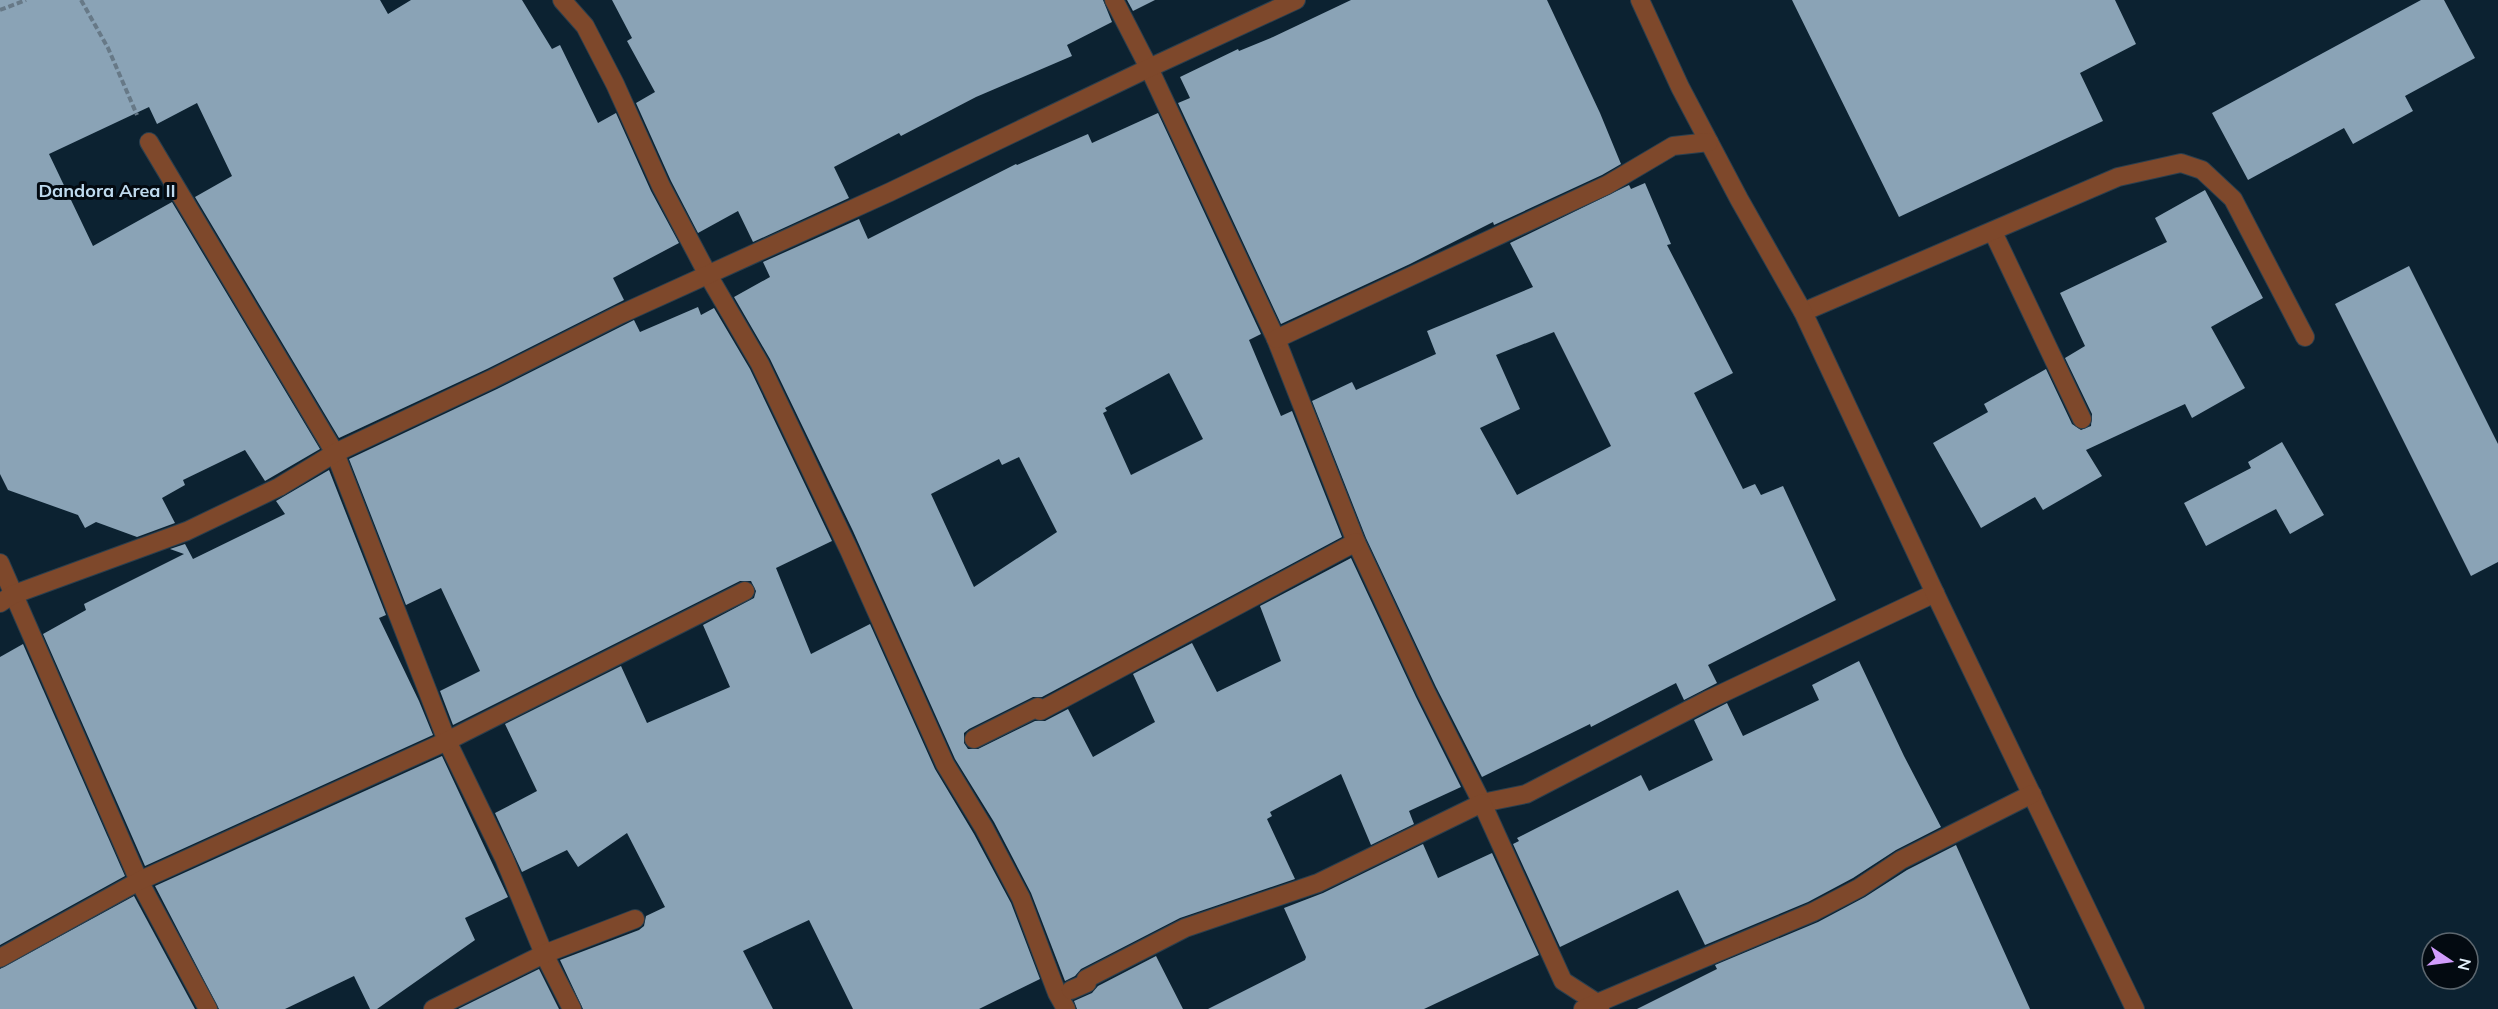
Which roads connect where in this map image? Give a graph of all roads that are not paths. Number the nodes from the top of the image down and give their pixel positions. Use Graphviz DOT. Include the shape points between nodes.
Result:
graph roads {
  1 [pos="562,0"];
  2 [pos="1114,0"];
  3 [pos="1296,0"];
  4 [pos="1640,0"];
  5 [pos="1149,68"];
  6 [pos="149,142"];
  7 [pos="1709,142"];
  8 [pos="1993,232"];
  9 [pos="708,275"];
  10 [pos="1803,312"];
  11 [pos="2305,337"];
  12 [pos="1276,339"];
  13 [pos="2082,418"];
  14 [pos="334,453"];
  15 [pos="1356,543"];
  16 [pos="0,563"];
  17 [pos="745,591"];
  18 [pos="1935,593"];
  19 [pos="6,599"];
  20 [pos="974,739"];
  21 [pos="447,741"];
  22 [pos="2032,794"];
  23 [pos="1482,803"];
  24 [pos="139,881"];
  25 [pos="635,919"];
  26 [pos="544,954"];
  27 [pos="0,958"];
  28 [pos="1071,990"];
  29 [pos="1594,1007"];
  30 [pos="208,1009"];
  31 [pos="433,1009"];
  32 [pos="572,1009"];
  33 [pos="1066,1009"];
  34 [pos="2135,1009"];
  1 -- 9 [label="street" via="585,26"];
  2 -- 5 [label="street"];
  3 -- 5 [label="street"];
  4 -- 7 [label="street"];
  5 -- 9 [label="street"];
  5 -- 12 [label="street"];
  6 -- 14 [label="street"];
  7 -- 10 [label="street"];
  7 -- 12 [label="street" via="1673,146 1607,185"];
  8 -- 10 [label="street"];
  8 -- 11 [label="street" via="2118,177 2181,163 2202,170 2233,199"];
  8 -- 13 [label="street"];
  9 -- 14 [label="street"];
  9 -- 33 [label="street" via="771,386 945,764 1021,898"];
  10 -- 18 [label="street"];
  12 -- 15 [label="street"];
  14 -- 19 [label="street" via="279,487 187,531"];
  14 -- 21 [label="street"];
  15 -- 20 [label="street" via="1040,711 1038,708 1022,714"];
  15 -- 23 [label="street"];
  16 -- 19 [label="street"];
  17 -- 21 [label="street"];
  18 -- 22 [label="street"];
  18 -- 23 [label="street" via="1708,700 1526,794"];
  19 -- 24 [label="street"];
  21 -- 24 [label="street"];
  21 -- 26 [label="street" via="504,858"];
  22 -- 29 [label="street" via="1901,860 1813,912"];
  22 -- 34 [label="street"];
  23 -- 28 [label="street" via="1318,883 1185,928"];
  23 -- 29 [label="street" via="1563,981"];
  24 -- 27 [label="street"];
  24 -- 30 [label="street"];
  25 -- 26 [label="street"];
  26 -- 31 [label="street"];
  26 -- 32 [label="street"];
}
